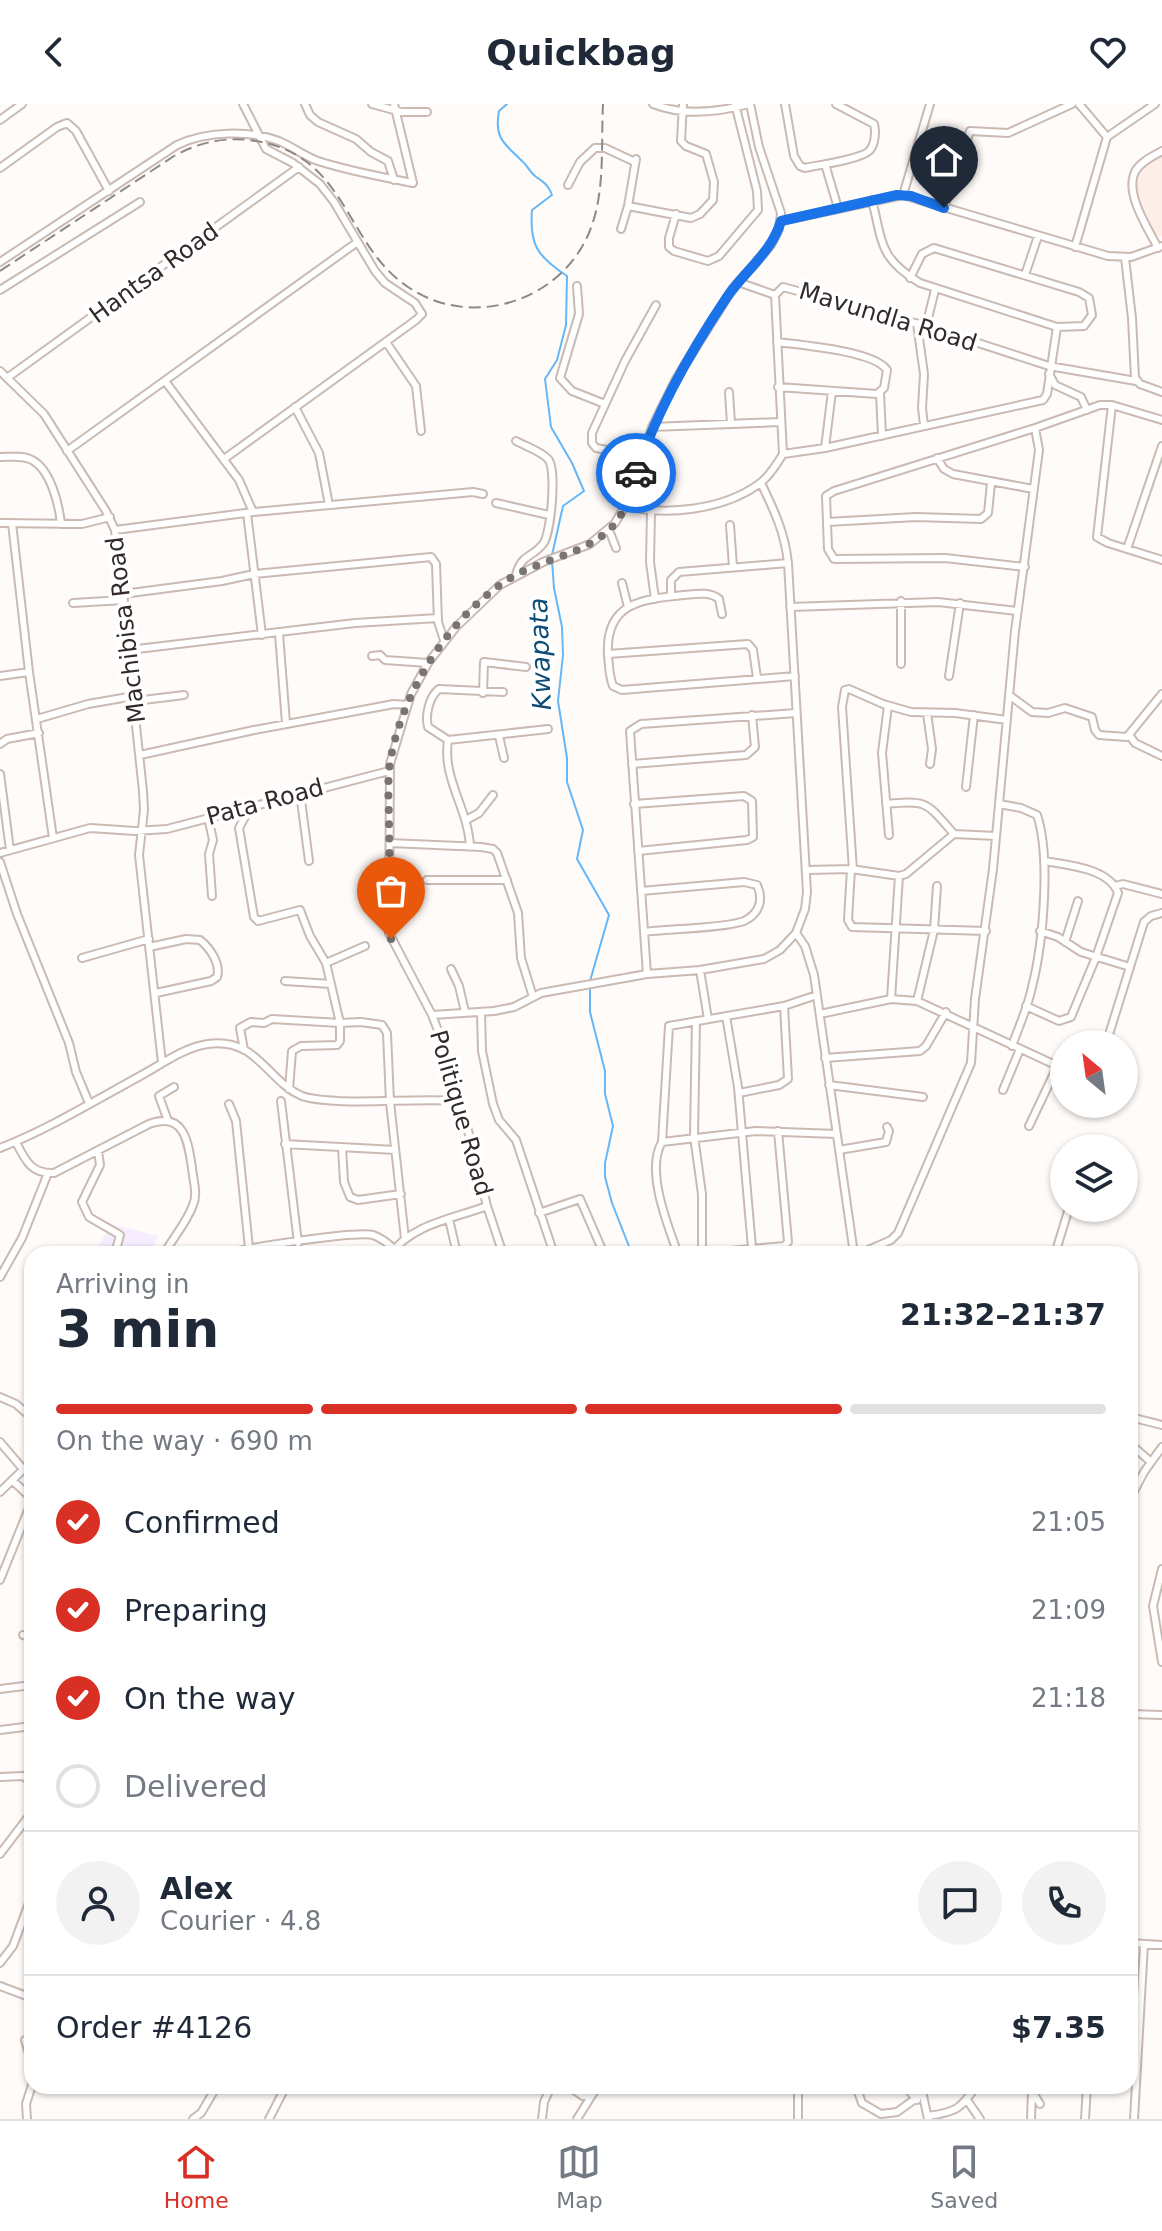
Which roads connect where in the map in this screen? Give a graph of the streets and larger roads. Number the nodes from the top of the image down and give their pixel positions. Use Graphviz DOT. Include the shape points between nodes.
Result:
graph roads {
  1 [pos="22,104"];
  2 [pos="241,104"];
  3 [pos="305,104"];
  4 [pos="372,104"];
  5 [pos="653,104"];
  6 [pos="750,104"];
  7 [pos="785,104"];
  8 [pos="836,104"];
  9 [pos="930,104"];
  10 [pos="1072,104"];
  11 [pos="1079,104"];
  12 [pos="1133,104"];
  13 [pos="1155,104"];
  14 [pos="736,106"];
  15 [pos="395,107"];
  16 [pos="682,107"];
  17 [pos="427,112"];
  18 [pos="1139,113"];
  19 [pos="0,120"];
  20 [pos="260,136"];
  21 [pos="1107,137"];
  22 [pos="1162,151"];
  23 [pos="825,164"];
  24 [pos="299,167"];
  25 [pos="0,168"];
  26 [pos="394,180"];
  27 [pos="568,185"];
  28 [pos="109,191"];
  29 [pos="903,195"];
  30 [pos="872,200"];
  31 [pos="140,202"];
  32 [pos="628,206"];
  33 [pos="838,208"];
  34 [pos="944,208"];
  35 [pos="676,214"];
  36 [pos="781,221"];
  37 [pos="621,229"];
  38 [pos="1038,236"];
  39 [pos="356,243"];
  40 [pos="1075,247"];
  41 [pos="1160,247"];
  42 [pos="1125,258"];
  43 [pos="0,262"];
  44 [pos="1025,275"];
  45 [pos="910,278"];
  46 [pos="738,282"];
  47 [pos="577,286"];
  48 [pos="0,290"];
  49 [pos="935,290"];
  50 [pos="775,295"];
  51 [pos="656,305"];
  52 [pos="917,324"];
  53 [pos="926,326"];
  54 [pos="1057,327"];
  55 [pos="386,342"];
  56 [pos="777,342"];
  57 [pos="1049,370"];
  58 [pos="0,371"];
  59 [pos="7,378"];
  60 [pos="165,381"];
  61 [pos="1136,381"];
  62 [pos="778,387"];
  63 [pos="832,391"];
  64 [pos="729,392"];
  65 [pos="1162,392"];
  66 [pos="880,393"];
  67 [pos="605,404"];
  68 [pos="1112,405"];
  69 [pos="295,407"];
  70 [pos="1087,410"];
  71 [pos="1162,420"];
  72 [pos="780,422"];
  73 [pos="731,424"];
  74 [pos="924,425"];
  75 [pos="652,427"];
  76 [pos="1035,428"];
  77 [pos="421,431"];
  78 [pos="882,436"];
  79 [pos="516,441"];
  80 [pos="1162,446"];
  81 [pos="825,448"];
  82 [pos="67,451"];
  83 [pos="783,454"];
  84 [pos="642,456"];
  85 [pos="0,457"];
  86 [pos="937,458"];
  87 [pos="224,459"];
  88 [pos="761,483"];
  89 [pos="991,483"];
  90 [pos="1033,489"];
  91 [pos="483,494"];
  92 [pos="496,503"];
  93 [pos="329,505"];
  94 [pos="625,506"];
  95 [pos="651,511"];
  96 [pos="250,513"];
  97 [pos="549,515"];
  98 [pos="110,517"];
  99 [pos="827,522"];
  100 [pos="0,523"];
  101 [pos="12,523"];
  102 [pos="61,524"];
  103 [pos="730,525"];
  104 [pos="115,530"];
  105 [pos="609,530"];
  106 [pos="616,548"];
  107 [pos="1127,549"];
  108 [pos="1162,551"];
  109 [pos="1161,560"];
  110 [pos="788,563"];
  111 [pos="733,567"];
  112 [pos="1025,567"];
  113 [pos="254,574"];
  114 [pos="516,575"];
  115 [pos="622,583"];
  116 [pos="671,596"];
  117 [pos="124,597"];
  118 [pos="655,599"];
  119 [pos="901,601"];
  120 [pos="73,603"];
  121 [pos="960,603"];
  122 [pos="628,607"];
  123 [pos="790,607"];
  124 [pos="1017,611"];
  125 [pos="722,614"];
  126 [pos="438,618"];
  127 [pos="279,634"];
  128 [pos="262,635"];
  129 [pos="444,640"];
  130 [pos="129,650"];
  131 [pos="608,654"];
  132 [pos="372,656"];
  133 [pos="428,663"];
  134 [pos="901,664"];
  135 [pos="526,667"];
  136 [pos="29,672"];
  137 [pos="0,676"];
  138 [pos="795,676"];
  139 [pos="949,676"];
  140 [pos="757,678"];
  141 [pos="503,692"];
  142 [pos="483,693"];
  143 [pos="1008,694"];
  144 [pos="1162,694"];
  145 [pos="184,695"];
  146 [pos="134,698"];
  147 [pos="407,705"];
  148 [pos="888,706"];
  149 [pos="796,713"];
  150 [pos="927,713"];
  151 [pos="752,715"];
  152 [pos="974,715"];
  153 [pos="37,719"];
  154 [pos="1007,720"];
  155 [pos="286,723"];
  156 [pos="548,729"];
  157 [pos="39,733"];
  158 [pos="499,736"];
  159 [pos="1130,736"];
  160 [pos="448,740"];
  161 [pos="0,744"];
  162 [pos="140,755"];
  163 [pos="1162,756"];
  164 [pos="504,758"];
  165 [pos="632,764"];
  166 [pos="930,764"];
  167 [pos="389,771"];
  168 [pos="0,774"];
  169 [pos="966,787"];
  170 [pos="300,793"];
  171 [pos="493,795"];
  172 [pos="634,804"];
  173 [pos="886,804"];
  174 [pos="999,804"];
  175 [pos="246,807"];
  176 [pos="208,817"];
  177 [pos="466,820"];
  178 [pos="140,830"];
  179 [pos="954,834"];
  180 [pos="889,835"];
  181 [pos="996,836"];
  182 [pos="53,838"];
  183 [pos="390,843"];
  184 [pos="470,846"];
  185 [pos="10,850"];
  186 [pos="638,851"];
  187 [pos="0,853"];
  188 [pos="309,861"];
  189 [pos="1044,861"];
  190 [pos="0,862"];
  191 [pos="807,870"];
  192 [pos="852,870"];
  193 [pos="899,876"];
  194 [pos="427,880"];
  195 [pos="507,880"];
  196 [pos="390,882"];
  197 [pos="371,886"];
  198 [pos="937,886"];
  199 [pos="1115,886"];
  200 [pos="641,891"];
  201 [pos="1162,894"];
  202 [pos="212,896"];
  203 [pos="1078,901"];
  204 [pos="1162,913"];
  205 [pos="896,929"];
  206 [pos="934,930"];
  207 [pos="986,931"];
  208 [pos="1040,931"];
  209 [pos="644,932"];
  210 [pos="796,933"];
  211 [pos="1065,942"];
  212 [pos="149,943"];
  213 [pos="365,946"];
  214 [pos="1096,957"];
  215 [pos="82,958"];
  216 [pos="326,963"];
  217 [pos="1130,967"];
  218 [pos="451,969"];
  219 [pos="700,970"];
  220 [pos="647,974"];
  221 [pos="285,981"];
  222 [pos="331,984"];
  223 [pos="156,993"];
  224 [pos="817,995"];
  225 [pos="533,997"];
  226 [pos="891,999"];
  227 [pos="917,1001"];
  228 [pos="784,1006"];
  229 [pos="1026,1006"];
  230 [pos="465,1012"];
  231 [pos="481,1012"];
  232 [pos="946,1012"];
  233 [pos="820,1014"];
  234 [pos="432,1015"];
  235 [pos="726,1016"];
  236 [pos="708,1019"];
  237 [pos="696,1021"];
  238 [pos="340,1023"];
  239 [pos="972,1027"];
  240 [pos="1110,1030"];
  241 [pos="1012,1046"];
  242 [pos="1020,1049"];
  243 [pos="244,1050"];
  244 [pos="825,1058"];
  245 [pos="162,1063"];
  246 [pos="1050,1063"];
  247 [pos="829,1085"];
  248 [pos="174,1087"];
  249 [pos="1050,1087"];
  250 [pos="289,1089"];
  251 [pos="1003,1090"];
  252 [pos="739,1093"];
  253 [pos="923,1097"];
  254 [pos="281,1101"];
  255 [pos="461,1101"];
  256 [pos="390,1102"];
  257 [pos="89,1103"];
  258 [pos="229,1104"];
  259 [pos="168,1121"];
  260 [pos="1029,1126"];
  261 [pos="887,1127"];
  262 [pos="778,1131"];
  263 [pos="742,1132"];
  264 [pos="837,1134"];
  265 [pos="694,1136"];
  266 [pos="16,1142"];
  267 [pos="662,1142"];
  268 [pos="285,1144"];
  269 [pos="342,1147"];
  270 [pos="0,1148"];
  271 [pos="395,1150"];
  272 [pos="839,1150"];
  273 [pos="98,1151"];
  274 [pos="48,1173"];
  275 [pos="401,1194"];
  276 [pos="487,1206"];
  277 [pos="539,1213"];
  278 [pos="449,1219"];
  279 [pos="1065,1222"];
  280 [pos="405,1239"];
  281 [pos="294,1243"];
  282 [pos="117,1246"];
  283 [pos="169,1246"];
  284 [pos="247,1246"];
  285 [pos="274,1246"];
  286 [pos="293,1246"];
  287 [pos="388,1246"];
  288 [pos="398,1246"];
  289 [pos="455,1246"];
  290 [pos="500,1246"];
  291 [pos="551,1246"];
  292 [pos="601,1246"];
  293 [pos="675,1246"];
  294 [pos="700,1246"];
  295 [pos="752,1246"];
  296 [pos="788,1246"];
  297 [pos="856,1246"];
  298 [pos="876,1246"];
  299 [pos="1057,1246"];
  300 [pos="0,1277"];
  301 [pos="0,1397"];
  302 [pos="24,1411"];
  303 [pos="1138,1419"];
  304 [pos="1162,1425"];
  305 [pos="0,1442"];
  306 [pos="1162,1447"];
  307 [pos="1138,1451"];
  308 [pos="1151,1462"];
  309 [pos="23,1469"];
  310 [pos="12,1480"];
  311 [pos="1138,1485"];
  312 [pos="24,1491"];
  313 [pos="0,1492"];
  314 [pos="24,1520"];
  315 [pos="1162,1569"];
  316 [pos="0,1580"];
  317 [pos="1162,1662"];
  318 [pos="24,1686"];
  319 [pos="0,1689"];
  320 [pos="1138,1714"];
  321 [pos="1162,1715"];
  322 [pos="24,1727"];
  323 [pos="0,1730"];
  324 [pos="0,1777"];
  325 [pos="24,1777"];
  326 [pos="24,1822"];
  327 [pos="0,1854"];
  328 [pos="24,1916"];
  329 [pos="1138,1944"];
  330 [pos="1144,1944"];
  331 [pos="1162,1945"];
  332 [pos="0,1963"];
  333 [pos="0,1986"];
  334 [pos="24,1995"];
  335 [pos="1138,2049"];
  336 [pos="29,2094"];
  337 [pos="212,2094"];
  338 [pos="282,2094"];
  339 [pos="548,2094"];
  340 [pos="580,2094"];
  341 [pos="798,2094"];
  342 [pos="859,2094"];
  343 [pos="919,2094"];
  344 [pos="920,2094"];
  345 [pos="971,2094"];
  346 [pos="1030,2094"];
  347 [pos="1034,2094"];
  348 [pos="1087,2094"];
  349 [pos="1135,2094"];
  350 [pos="592,2095"];
  351 [pos="967,2100"];
  352 [pos="1040,2104"];
  353 [pos="928,2118"];
  354 [pos="27,2119"];
  355 [pos="193,2119"];
  356 [pos="269,2119"];
  357 [pos="542,2119"];
  358 [pos="577,2119"];
  359 [pos="798,2119"];
  360 [pos="980,2119"];
  361 [pos="1031,2119"];
  362 [pos="1085,2119"];
  363 [pos="1134,2119"];
  1 -- 19 [label="street"];
  2 -- 20 [label="street"];
  3 -- 26 [label="street" via="318,122 388,161"];
  4 -- 15 [label="street"];
  5 -- 16 [label="street"];
  6 -- 14 [label="street"];
  6 -- 36 [label="street"];
  7 -- 23 [label="street" via="800,166"];
  8 -- 23 [label="street" via="871,120 876,131 869,152"];
  9 -- 29 [label="street"];
  10 -- 34 [label="street" via="1008,133 970,131"];
  11 -- 21 [label="street"];
  12 -- 18 [label="street"];
  13 -- 18 [label="street"];
  14 -- 16 [label="street" via="713,111"];
  14 -- 35 [label="street" via="758,210 719,256 708,261 669,247"];
  15 -- 17 [label="street"];
  15 -- 26 [label="street" via="413,183"];
  16 -- 35 [label="street" via="681,141 706,154 715,192 700,214"];
  18 -- 21 [label="street"];
  20 -- 24 [label="street" via="268,151"];
  20 -- 26 [label="street" via="314,160"];
  20 -- 28 [label="street" via="212,136 181,143"];
  21 -- 40 [label="street"];
  22 -- 41 [label="street" via="1133,177 1136,200"];
  23 -- 33 [label="street"];
  24 -- 39 [label="street" via="326,191"];
  24 -- 59 [label="street, Hantsa Road"];
  25 -- 28 [label="street" via="67,123"];
  27 -- 32 [label="street" via="580,162 595,148 605,148 636,160"];
  28 -- 43 [label="street"];
  29 -- 30 [label="street"];
  29 -- 34 [label="street"];
  30 -- 33 [label="street"];
  30 -- 45 [label="street" via="888,259"];
  31 -- 48 [label="street"];
  32 -- 35 [label="street"];
  32 -- 37 [label="street"];
  33 -- 36 [label="street"];
  34 -- 38 [label="street"];
  36 -- 46 [label="street" via="771,245"];
  38 -- 40 [label="street"];
  38 -- 44 [label="street"];
  39 -- 55 [label="street" via="380,278 421,311"];
  39 -- 60 [label="street"];
  40 -- 42 [label="street"];
  41 -- 42 [label="street"];
  42 -- 61 [label="street"];
  44 -- 45 [label="street" via="934,248 922,254"];
  44 -- 54 [label="street" via="1085,294 1092,308 1088,324"];
  45 -- 49 [label="street"];
  46 -- 50 [label="street"];
  46 -- 75 [label="street"];
  47 -- 67 [label="street" via="579,314 560,378 565,387"];
  49 -- 53 [label="street"];
  49 -- 54 [label="street"];
  50 -- 52 [label="street, Mavundla Road" via="786,286"];
  50 -- 56 [label="street, Mavundla Road"];
  51 -- 67 [label="street"];
  52 -- 53 [label="street, Mavundla Road"];
  52 -- 74 [label="street"];
  53 -- 57 [label="street, Mavundla Road"];
  54 -- 57 [label="street"];
  55 -- 69 [label="street"];
  55 -- 77 [label="street" via="416,386"];
  56 -- 62 [label="street, Mavundla Road"];
  56 -- 66 [label="street" via="824,347 884,365 887,374"];
  57 -- 61 [label="street"];
  57 -- 70 [label="street" via="1055,385 1081,397"];
  57 -- 74 [label="street" via="1043,400"];
  58 -- 59 [label="street, Machibisa Road"];
  59 -- 82 [label="street, Machibisa Road" via="44,414"];
  60 -- 82 [label="street"];
  60 -- 87 [label="street"];
  61 -- 65 [label="street"];
  62 -- 63 [label="street"];
  62 -- 72 [label="street, Mavundla Road"];
  63 -- 66 [label="street"];
  63 -- 81 [label="street"];
  64 -- 73 [label="street"];
  66 -- 78 [label="street"];
  67 -- 84 [label="street" via="592,433 594,446"];
  68 -- 70 [label="street"];
  68 -- 71 [label="street"];
  68 -- 107 [label="street" via="1096,534"];
  69 -- 87 [label="street"];
  69 -- 93 [label="street" via="319,453"];
  70 -- 76 [label="street"];
  72 -- 73 [label="street"];
  72 -- 83 [label="street, Mavundla Road"];
  73 -- 75 [label="street"];
  74 -- 78 [label="street"];
  75 -- 84 [label="street"];
  76 -- 86 [label="street"];
  76 -- 90 [label="street" via="1039,450"];
  78 -- 81 [label="street"];
  79 -- 97 [label="street" via="551,462"];
  80 -- 107 [label="street"];
  81 -- 83 [label="street"];
  82 -- 98 [label="street, Machibisa Road"];
  83 -- 88 [label="street"];
  84 -- 94 [label="street"];
  85 -- 102 [label="street" via="35,461 56,495"];
  86 -- 89 [label="street" via="953,474"];
  86 -- 99 [label="street" via="829,493"];
  87 -- 96 [label="street" via="245,490"];
  88 -- 95 [label="street" via="717,503"];
  88 -- 110 [label="street" via="786,540"];
  89 -- 90 [label="street"];
  89 -- 99 [label="street" via="988,513 981,519"];
  90 -- 112 [label="street"];
  91 -- 93 [label="street"];
  92 -- 97 [label="street"];
  93 -- 96 [label="street"];
  94 -- 95 [label="street"];
  94 -- 105 [label="street"];
  95 -- 118 [label="street"];
  96 -- 104 [label="street"];
  96 -- 113 [label="street"];
  97 -- 114 [label="street" via="547,538 522,559"];
  98 -- 102 [label="street"];
  98 -- 104 [label="street, Machibisa Road"];
  99 -- 112 [label="street" via="829,554 839,561 945,558"];
  100 -- 101 [label="street"];
  101 -- 102 [label="street"];
  101 -- 136 [label="street"];
  103 -- 111 [label="street"];
  104 -- 117 [label="street, Machibisa Road"];
  105 -- 106 [label="street"];
  105 -- 114 [label="street" via="590,544"];
  107 -- 109 [label="street"];
  108 -- 109 [label="street"];
  110 -- 111 [label="street"];
  110 -- 123 [label="street"];
  111 -- 116 [label="street" via="674,574"];
  112 -- 124 [label="street"];
  113 -- 117 [label="street"];
  113 -- 126 [label="street" via="431,557 436,564"];
  113 -- 128 [label="street"];
  114 -- 129 [label="street"];
  115 -- 122 [label="street"];
  116 -- 118 [label="street"];
  116 -- 125 [label="street" via="716,595"];
  117 -- 120 [label="street"];
  117 -- 130 [label="street, Machibisa Road"];
  118 -- 122 [label="street"];
  119 -- 121 [label="street"];
  119 -- 123 [label="street"];
  119 -- 134 [label="street"];
  121 -- 124 [label="street"];
  121 -- 139 [label="street"];
  122 -- 131 [label="street" via="609,632"];
  123 -- 138 [label="street"];
  124 -- 143 [label="street"];
  126 -- 127 [label="street"];
  126 -- 129 [label="street"];
  127 -- 128 [label="street"];
  127 -- 155 [label="street"];
  128 -- 130 [label="street"];
  129 -- 133 [label="street"];
  130 -- 146 [label="street, Machibisa Road"];
  131 -- 140 [label="street" via="748,644"];
  131 -- 140 [label="street" via="611,680 622,690"];
  132 -- 133 [label="street"];
  133 -- 147 [label="street"];
  135 -- 142 [label="street" via="484,662"];
  136 -- 137 [label="street"];
  136 -- 153 [label="street"];
  138 -- 140 [label="street"];
  138 -- 149 [label="street"];
  141 -- 142 [label="street"];
  142 -- 160 [label="street" via="434,693 427,723"];
  143 -- 154 [label="street"];
  143 -- 159 [label="street" via="1032,712 1065,708 1092,717 1099,735"];
  144 -- 159 [label="street"];
  145 -- 146 [label="street"];
  146 -- 153 [label="street"];
  146 -- 162 [label="street, Machibisa Road"];
  147 -- 155 [label="street"];
  147 -- 167 [label="street"];
  148 -- 150 [label="street"];
  148 -- 173 [label="street" via="882,753"];
  148 -- 192 [label="street" via="845,690"];
  149 -- 151 [label="street"];
  149 -- 191 [label="street"];
  150 -- 152 [label="street"];
  150 -- 166 [label="street"];
  151 -- 165 [label="street" via="636,725 629,735"];
  151 -- 165 [label="street" via="755,747 746,755"];
  152 -- 154 [label="street"];
  152 -- 169 [label="street"];
  153 -- 157 [label="street"];
  154 -- 174 [label="street"];
  155 -- 162 [label="street"];
  156 -- 158 [label="street"];
  157 -- 161 [label="street"];
  157 -- 182 [label="street"];
  158 -- 160 [label="street"];
  158 -- 164 [label="street"];
  159 -- 163 [label="street"];
  160 -- 177 [label="street" via="451,784"];
  162 -- 178 [label="street, Machibisa Road"];
  165 -- 172 [label="street"];
  167 -- 170 [label="street, Pata Road"];
  167 -- 183 [label="street"];
  168 -- 185 [label="street"];
  170 -- 175 [label="street, Pata Road"];
  170 -- 188 [label="street"];
  171 -- 177 [label="street"];
  172 -- 186 [label="street"];
  172 -- 186 [label="street" via="744,796 752,801 754,819 753,837 747,840"];
  173 -- 179 [label="street" via="920,802"];
  173 -- 180 [label="street"];
  174 -- 181 [label="street"];
  174 -- 189 [label="street" via="1037,815"];
  175 -- 176 [label="street, Pata Road"];
  175 -- 216 [label="street" via="239,828 254,917 258,921 300,910"];
  176 -- 178 [label="street, Pata Road" via="167,829"];
  176 -- 202 [label="street"];
  177 -- 184 [label="street"];
  178 -- 182 [label="street, Pata Road" via="97,827"];
  178 -- 212 [label="street, Machibisa Road"];
  179 -- 181 [label="street"];
  179 -- 193 [label="street"];
  181 -- 207 [label="street"];
  182 -- 185 [label="street, Pata Road"];
  183 -- 184 [label="street"];
  183 -- 196 [label="street"];
  184 -- 195 [label="street" via="493,849"];
  185 -- 187 [label="street, Pata Road"];
  186 -- 200 [label="street"];
  189 -- 199 [label="street" via="1103,876"];
  189 -- 208 [label="street"];
  190 -- 257 [label="street"];
  191 -- 192 [label="street"];
  191 -- 210 [label="street" via="805,909"];
  192 -- 193 [label="street"];
  192 -- 205 [label="street" via="849,923"];
  193 -- 205 [label="street"];
  194 -- 195 [label="street"];
  195 -- 225 [label="street"];
  196 -- 197 [label="street"];
  196 -- 234 [label="street, Politique Road" via="389,933"];
  198 -- 206 [label="street"];
  199 -- 201 [label="street"];
  199 -- 214 [label="street" via="1117,896"];
  200 -- 209 [label="street"];
  200 -- 209 [label="street" via="744,882 757,885 761,896 758,910 741,923"];
  203 -- 211 [label="street"];
  204 -- 217 [label="street" via="1144,922"];
  205 -- 206 [label="street"];
  205 -- 226 [label="street"];
  206 -- 207 [label="street"];
  206 -- 227 [label="street"];
  207 -- 239 [label="street"];
  208 -- 211 [label="street"];
  208 -- 229 [label="street"];
  209 -- 220 [label="street"];
  210 -- 219 [label="street" via="764,959"];
  210 -- 224 [label="street" via="811,959"];
  211 -- 214 [label="street"];
  212 -- 215 [label="street"];
  212 -- 223 [label="street, Machibisa Road"];
  212 -- 223 [label="street" via="200,940 219,971 211,981"];
  213 -- 216 [label="street"];
  214 -- 217 [label="street"];
  214 -- 229 [label="street" via="1069,1019 1059,1021"];
  216 -- 222 [label="street"];
  217 -- 240 [label="street"];
  218 -- 230 [label="street"];
  219 -- 220 [label="street"];
  219 -- 236 [label="street"];
  220 -- 225 [label="street"];
  221 -- 222 [label="street"];
  222 -- 238 [label="street"];
  223 -- 245 [label="street, Machibisa Road"];
  224 -- 228 [label="street"];
  224 -- 233 [label="street"];
  225 -- 231 [label="street" via="514,1007"];
  226 -- 227 [label="street"];
  226 -- 233 [label="street"];
  227 -- 232 [label="street"];
  228 -- 235 [label="street"];
  228 -- 252 [label="street" via="788,1079"];
  229 -- 241 [label="street"];
  230 -- 231 [label="street"];
  230 -- 234 [label="street"];
  231 -- 277 [label="street" via="482,1051 493,1104 516,1140"];
  232 -- 239 [label="street"];
  232 -- 244 [label="street" via="920,1051"];
  233 -- 244 [label="street"];
  234 -- 255 [label="street, Politique Road"];
  235 -- 236 [label="street"];
  235 -- 252 [label="street"];
  236 -- 237 [label="street"];
  237 -- 265 [label="street"];
  237 -- 267 [label="street" via="668,1027"];
  238 -- 243 [label="street" via="251,1022 240,1028"];
  238 -- 250 [label="street" via="337,1045 292,1051"];
  238 -- 256 [label="street" via="385,1027"];
  239 -- 241 [label="street"];
  239 -- 298 [label="street" via="970,1068 901,1228"];
  241 -- 242 [label="street"];
  242 -- 246 [label="street"];
  242 -- 251 [label="street"];
  243 -- 245 [label="street" via="207,1044"];
  243 -- 250 [label="street"];
  244 -- 247 [label="street"];
  245 -- 257 [label="street"];
  247 -- 253 [label="street"];
  247 -- 264 [label="street"];
  248 -- 259 [label="street" via="159,1096"];
  249 -- 260 [label="street"];
  250 -- 256 [label="street" via="312,1099"];
  252 -- 263 [label="street"];
  254 -- 268 [label="street"];
  255 -- 256 [label="street"];
  255 -- 276 [label="street, Politique Road"];
  256 -- 271 [label="street"];
  257 -- 266 [label="street"];
  258 -- 284 [label="street" via="236,1121"];
  259 -- 273 [label="street" via="149,1124"];
  259 -- 283 [label="street" via="186,1136 195,1197"];
  261 -- 272 [label="street" via="886,1142"];
  262 -- 263 [label="street"];
  262 -- 264 [label="street"];
  262 -- 296 [label="street"];
  263 -- 265 [label="street"];
  263 -- 295 [label="street"];
  264 -- 272 [label="street"];
  265 -- 267 [label="street"];
  265 -- 294 [label="street" via="702,1194"];
  266 -- 270 [label="street"];
  266 -- 274 [label="street" via="32,1168"];
  267 -- 293 [label="street" via="657,1165 661,1203"];
  268 -- 269 [label="street"];
  268 -- 281 [label="street"];
  269 -- 271 [label="street"];
  269 -- 275 [label="street" via="350,1197"];
  271 -- 275 [label="street"];
  272 -- 297 [label="street"];
  273 -- 274 [label="street"];
  273 -- 282 [label="street" via="100,1165 82,1202 89,1217 120,1235"];
  274 -- 300 [label="street"];
  275 -- 280 [label="street"];
  276 -- 278 [label="street"];
  276 -- 290 [label="street, Politique Road"];
  277 -- 291 [label="street"];
  277 -- 292 [label="street" via="581,1199"];
  278 -- 280 [label="street"];
  278 -- 289 [label="street"];
  279 -- 299 [label="street"];
  280 -- 288 [label="street"];
  281 -- 285 [label="street"];
  281 -- 286 [label="street"];
  281 -- 287 [label="street" via="369,1234"];
  301 -- 302 [label="street"];
  303 -- 304 [label="street"];
  305 -- 309 [label="street"];
  306 -- 308 [label="street"];
  307 -- 308 [label="street"];
  308 -- 311 [label="street"];
  309 -- 310 [label="street"];
  310 -- 312 [label="street"];
  310 -- 313 [label="street"];
  314 -- 316 [label="street"];
  315 -- 317 [label="street" via="1153,1606"];
  318 -- 319 [label="street"];
  320 -- 321 [label="street"];
  322 -- 323 [label="street"];
  324 -- 325 [label="street"];
  326 -- 327 [label="street"];
  328 -- 332 [label="street"];
  329 -- 330 [label="street"];
  330 -- 331 [label="street"];
  330 -- 335 [label="street"];
  333 -- 334 [label="street"];
  336 -- 354 [label="street"];
  337 -- 355 [label="street"];
  338 -- 356 [label="street"];
  339 -- 357 [label="street"];
  340 -- 350 [label="street"];
  341 -- 359 [label="street"];
  342 -- 343 [label="street" via="862,2103 881,2114 897,2112"];
  344 -- 353 [label="street"];
  345 -- 351 [label="street"];
  346 -- 361 [label="street"];
  347 -- 352 [label="street"];
  348 -- 362 [label="street"];
  349 -- 363 [label="street"];
  350 -- 358 [label="street"];
  351 -- 353 [label="street" via="961,2108"];
  351 -- 360 [label="street"];
}
